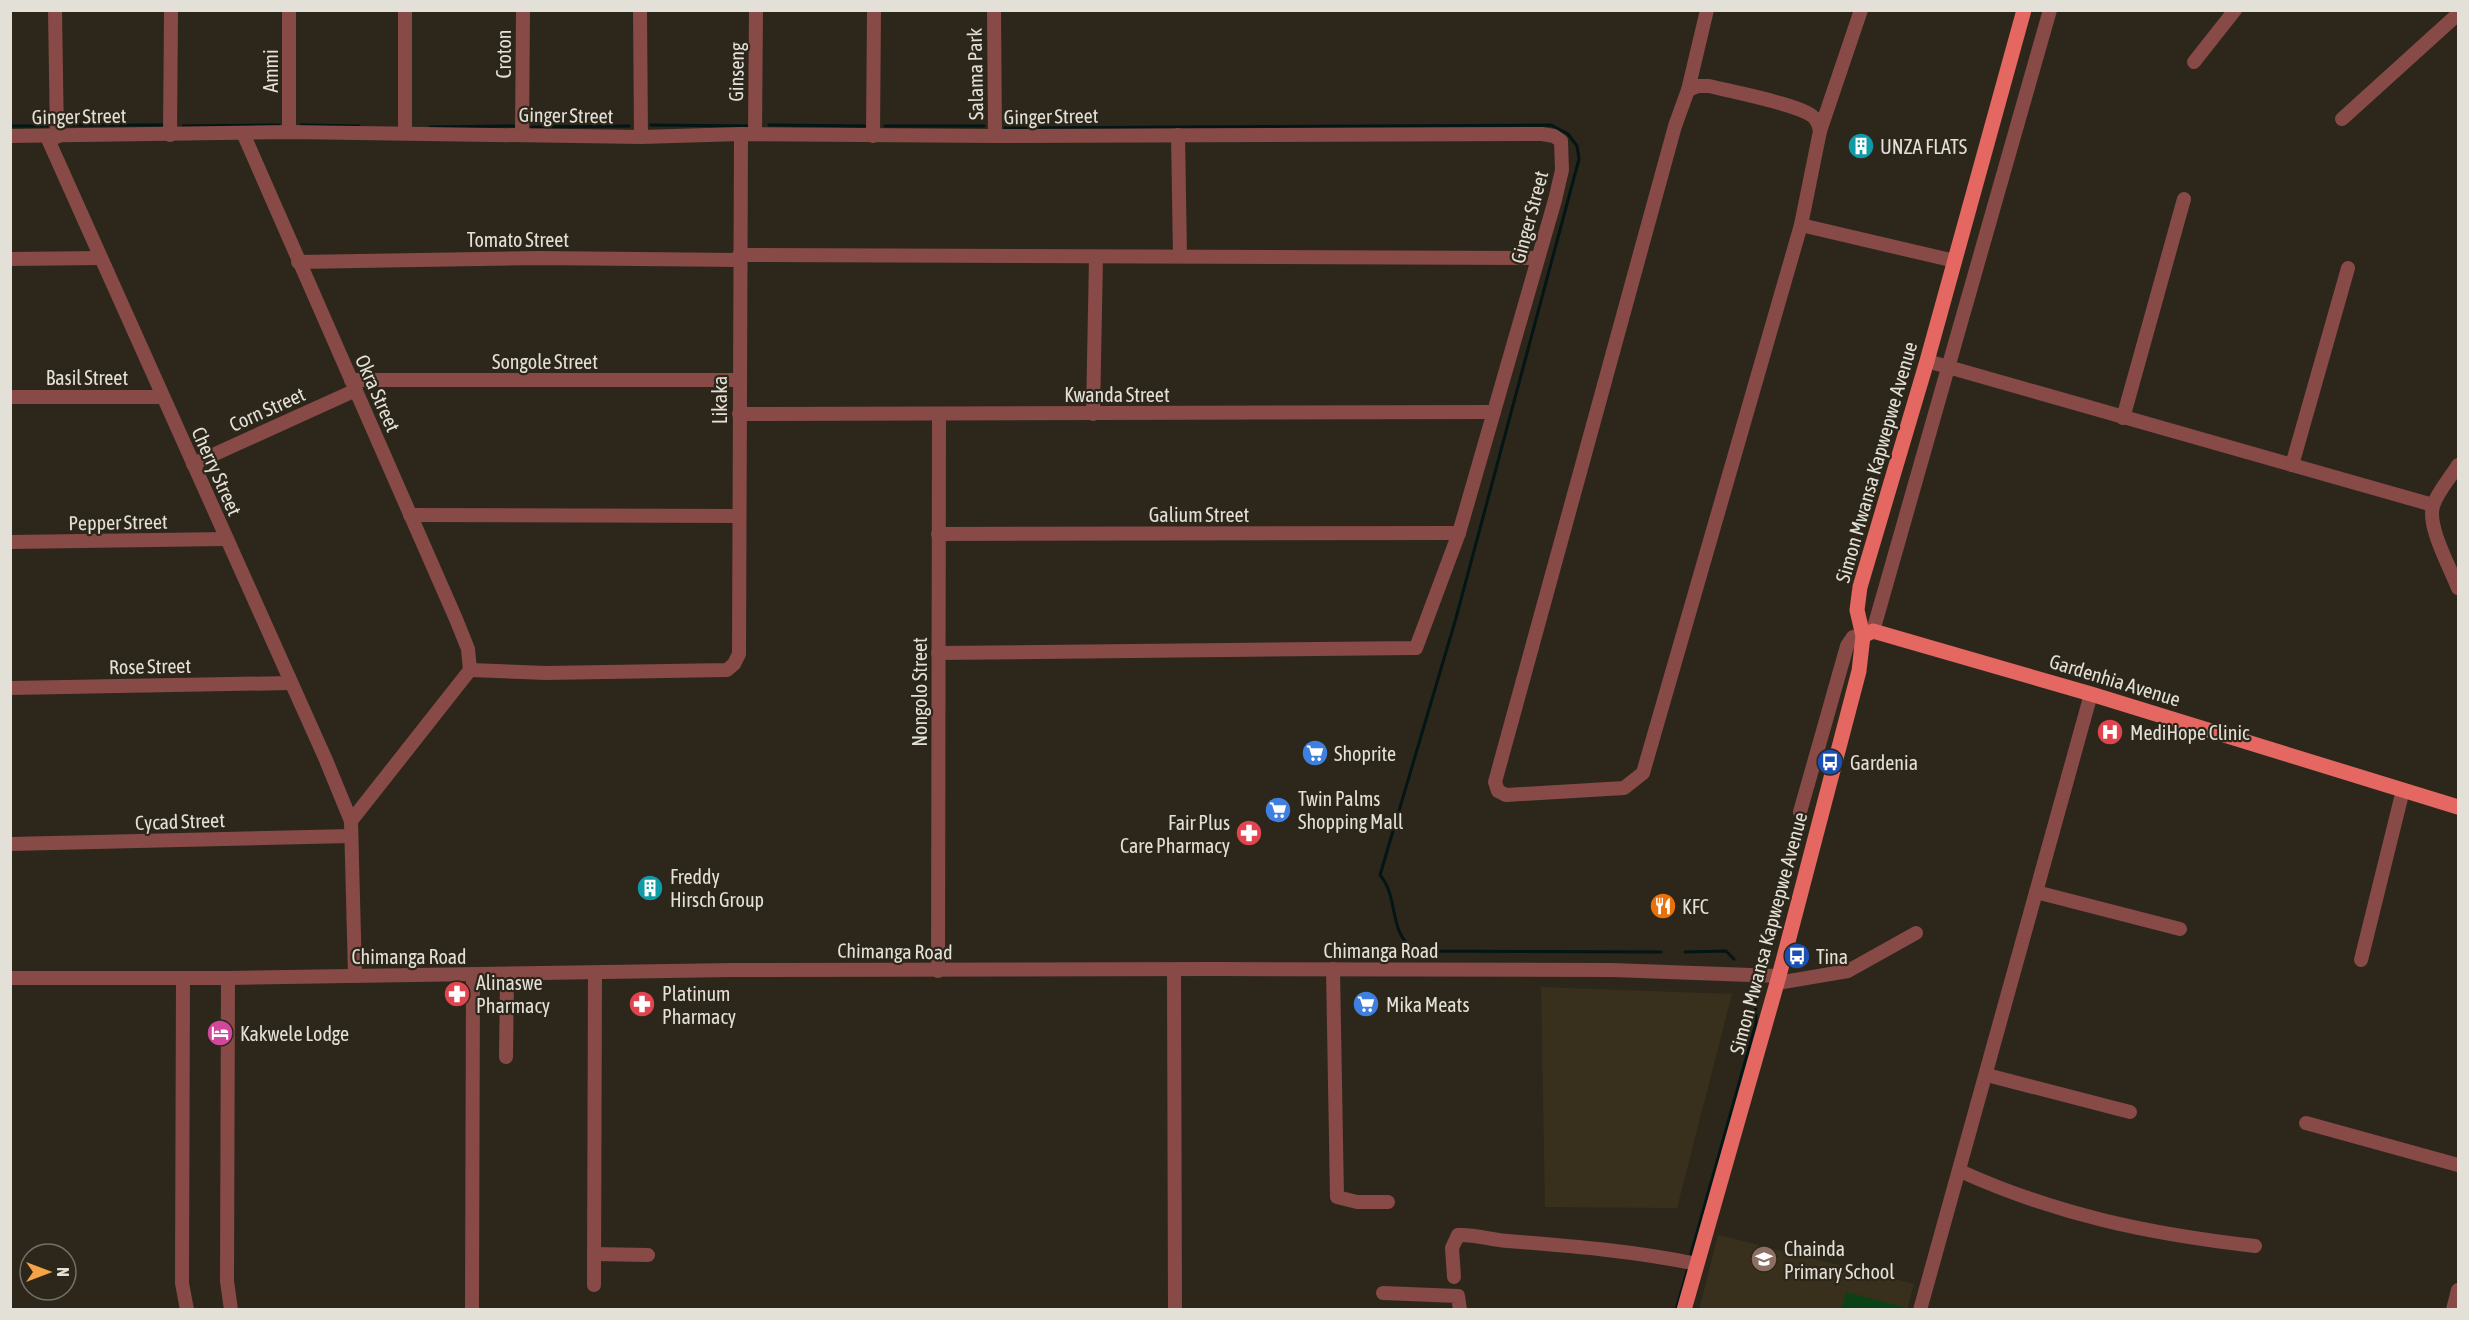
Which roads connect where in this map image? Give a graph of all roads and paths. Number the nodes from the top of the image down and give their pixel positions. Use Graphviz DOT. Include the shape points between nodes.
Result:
graph roads {
  1 [pos="55,10"];
  2 [pos="171,10"];
  3 [pos="289,10"];
  4 [pos="405,10"];
  5 [pos="523,10"];
  6 [pos="640,10"];
  7 [pos="756,10"];
  8 [pos="874,10"];
  9 [pos="994,10"];
  10 [pos="1707,10"];
  11 [pos="1861,10"];
  12 [pos="2050,10"];
  13 [pos="2235,10"];
  14 [pos="2023,14"];
  15 [pos="2458,14"];
  16 [pos="2046,25"];
  17 [pos="2194,62"];
  18 [pos="1688,90"];
  19 [pos="2342,119"];
  20 [pos="1820,131"];
  21 [pos="289,132"];
  22 [pos="243,133"];
  23 [pos="405,133"];
  24 [pos="522,133"];
  25 [pos="748,134"];
  26 [pos="170,135"];
  27 [pos="1178,135"];
  28 [pos="10,136"];
  29 [pos="641,136"];
  30 [pos="873,136"];
  31 [pos="995,136"];
  32 [pos="52,137"];
  33 [pos="2184,199"];
  34 [pos="1801,225"];
  35 [pos="1180,256"];
  36 [pos="739,257"];
  37 [pos="1096,257"];
  38 [pos="101,258"];
  39 [pos="1538,258"];
  40 [pos="10,259"];
  41 [pos="1955,261"];
  42 [pos="298,262"];
  43 [pos="2348,268"];
  44 [pos="1927,361"];
  45 [pos="1947,367"];
  46 [pos="739,380"];
  47 [pos="354,385"];
  48 [pos="10,397"];
  49 [pos="163,397"];
  50 [pos="1494,412"];
  51 [pos="739,414"];
  52 [pos="939,414"];
  53 [pos="1093,414"];
  54 [pos="2123,418"];
  55 [pos="193,464"];
  56 [pos="2292,465"];
  57 [pos="2458,465"];
  58 [pos="2433,505"];
  59 [pos="410,515"];
  60 [pos="738,516"];
  61 [pos="1459,533"];
  62 [pos="939,534"];
  63 [pos="226,539"];
  64 [pos="10,542"];
  65 [pos="2458,588"];
  66 [pos="1868,633"];
  67 [pos="938,653"];
  68 [pos="470,670"];
  69 [pos="291,683"];
  70 [pos="10,688"];
  71 [pos="2091,694"];
  72 [pos="2403,790"];
  73 [pos="2458,807"];
  74 [pos="1800,812"];
  75 [pos="351,821"];
  76 [pos="351,836"];
  77 [pos="10,844"];
  78 [pos="2036,892"];
  79 [pos="2180,929"];
  80 [pos="1916,933"];
  81 [pos="2361,960"];
  82 [pos="1333,969"];
  83 [pos="1174,970"];
  84 [pos="938,971"];
  85 [pos="595,973"];
  86 [pos="355,975"];
  87 [pos="507,975"];
  88 [pos="473,976"];
  89 [pos="10,978"];
  90 [pos="183,978"];
  91 [pos="228,978"];
  92 [pos="1778,980"];
  93 [pos="506,1057"];
  94 [pos="1987,1075"];
  95 [pos="2130,1112"];
  96 [pos="2306,1123"];
  97 [pos="2458,1164"];
  98 [pos="1959,1171"];
  99 [pos="1388,1202"];
  100 [pos="2255,1246"];
  101 [pos="594,1254"];
  102 [pos="648,1255"];
  103 [pos="1696,1264"];
  104 [pos="1454,1277"];
  105 [pos="594,1285"];
  106 [pos="2458,1290"];
  107 [pos="1383,1293"];
  108 [pos="187,1310"];
  109 [pos="231,1310"];
  110 [pos="472,1310"];
  111 [pos="1175,1310"];
  112 [pos="1460,1310"];
  113 [pos="1684,1310"];
  114 [pos="1920,1310"];
  115 [pos="2453,1310"];
  1 -- 32 [label="street"];
  2 -- 26 [label="street"];
  3 -- 21 [label="street, Ammi"];
  4 -- 23 [label="street"];
  5 -- 24 [label="street, Croton"];
  6 -- 29 [label="street"];
  7 -- 25 [label="street, Ginseng"];
  8 -- 30 [label="street"];
  9 -- 31 [label="street, Salama Park"];
  10 -- 18 [label="street"];
  11 -- 20 [label="street"];
  12 -- 16 [label="street"];
  13 -- 17 [label="street"];
  14 -- 16 [label="street"];
  14 -- 41 [label="main road, Simon Mwansa Kapwepwe Avenue"];
  15 -- 19 [label="street"];
  16 -- 45 [label="street"];
  18 -- 20 [label="street" via="1709,86 1797,110 1811,115"];
  18 -- 34 [label="street" via="1540,610 1495,782 1498,791 1506,795 1624,788 1643,773"];
  20 -- 34 [label="street"];
  21 -- 22 [label="street, Ginger Street"];
  21 -- 23 [label="street, Ginger Street"];
  22 -- 26 [label="street, Ginger Street"];
  22 -- 42 [label="street, Okra Street"];
  23 -- 24 [label="street, Ginger Street"];
  24 -- 29 [label="street, Ginger Street"];
  25 -- 29 [label="street, Ginger Street"];
  25 -- 30 [label="street, Ginger Street"];
  25 -- 36 [label="street, Likaka"];
  26 -- 32 [label="street, Ginger Street"];
  27 -- 31 [label="street, Ginger Street"];
  27 -- 35 [label="street"];
  27 -- 39 [label="street, Ginger Street" via="1554,136 1561,141 1562,170"];
  28 -- 32 [label="street, Ginger Street"];
  30 -- 31 [label="street, Ginger Street"];
  32 -- 38 [label="street, Cherry Street"];
  33 -- 54 [label="street"];
  34 -- 41 [label="street"];
  35 -- 37 [label="street, Tomato Street"];
  35 -- 39 [label="street, Tomato Street"];
  36 -- 37 [label="street, Tomato Street"];
  36 -- 42 [label="street, Tomato Street"];
  36 -- 46 [label="street, Likaka"];
  37 -- 53 [label="street"];
  38 -- 40 [label="street"];
  38 -- 49 [label="street, Cherry Street"];
  39 -- 50 [label="street, Ginger Street"];
  41 -- 44 [label="main road, Simon Mwansa Kapwepwe Avenue"];
  42 -- 47 [label="street, Okra Street"];
  43 -- 56 [label="street"];
  44 -- 45 [label="street"];
  44 -- 66 [label="main road, Simon Mwansa Kapwepwe Avenue" via="1860,587 1857,610"];
  45 -- 54 [label="street"];
  45 -- 66 [label="street"];
  46 -- 47 [label="street, Songole Street"];
  46 -- 51 [label="street, Likaka"];
  47 -- 55 [label="street, Corn Street"];
  47 -- 59 [label="street, Okra Street"];
  48 -- 49 [label="street, Basil Street"];
  49 -- 55 [label="street, Cherry Street"];
  50 -- 53 [label="street, Kwanda Street"];
  50 -- 61 [label="street, Ginger Street"];
  51 -- 52 [label="street, Kwanda Street"];
  51 -- 60 [label="street, Likaka"];
  52 -- 53 [label="street, Kwanda Street"];
  52 -- 62 [label="street, Nongolo Street"];
  54 -- 56 [label="street"];
  55 -- 63 [label="street, Cherry Street"];
  56 -- 58 [label="street"];
  57 -- 58 [label="street"];
  58 -- 65 [label="street" via="2436,532"];
  59 -- 60 [label="street"];
  59 -- 68 [label="street, Okra Street" via="468,649"];
  60 -- 68 [label="street, Likaka" via="739,654 727,670"];
  61 -- 62 [label="street, Galium Street"];
  61 -- 67 [label="street, Ginger Street" via="1416,648"];
  62 -- 67 [label="street, Nongolo Street"];
  63 -- 64 [label="street, Pepper Street"];
  63 -- 69 [label="street, Cherry Street"];
  66 -- 71 [label="main road, Gardenhia Avenue"];
  66 -- 74 [label="street" via="1852,637 1847,645"];
  66 -- 92 [label="main road, Simon Mwansa Kapwepwe Avenue"];
  67 -- 84 [label="street, Nongolo Street"];
  68 -- 75 [label="street"];
  69 -- 70 [label="street, Rose Street"];
  69 -- 75 [label="street, Cherry Street"];
  71 -- 72 [label="main road, Gardenhia Avenue"];
  71 -- 78 [label="street"];
  72 -- 73 [label="main road, Gardenhia Avenue"];
  72 -- 81 [label="street"];
  75 -- 76 [label="street"];
  76 -- 77 [label="street, Cycad Street"];
  76 -- 86 [label="street"];
  78 -- 79 [label="street"];
  78 -- 94 [label="street"];
  80 -- 92 [label="street, Chimanga Road" via="1848,971"];
  82 -- 83 [label="street, Chimanga Road"];
  82 -- 92 [label="street, Chimanga Road" via="1612,970"];
  82 -- 99 [label="street" via="1337,1197 1357,1202"];
  83 -- 84 [label="street, Chimanga Road"];
  83 -- 111 [label="street"];
  84 -- 85 [label="street, Chimanga Road"];
  85 -- 87 [label="street, Chimanga Road"];
  85 -- 101 [label="street"];
  86 -- 88 [label="street, Chimanga Road"];
  86 -- 91 [label="street, Chimanga Road"];
  87 -- 88 [label="street, Chimanga Road"];
  87 -- 93 [label="street"];
  88 -- 110 [label="street"];
  89 -- 90 [label="street, Chimanga Road"];
  90 -- 91 [label="street, Chimanga Road"];
  90 -- 108 [label="street" via="182,1283"];
  91 -- 109 [label="street" via="227,1281"];
  92 -- 103 [label="main road, Simon Mwansa Kapwepwe Avenue"];
  94 -- 95 [label="street"];
  94 -- 98 [label="street"];
  96 -- 97 [label="street"];
  98 -- 100 [label="street" via="1999,1189 2126,1228"];
  98 -- 114 [label="street"];
  101 -- 102 [label="street"];
  101 -- 105 [label="street"];
  103 -- 104 [label="street" via="1633,1252 1458,1235 1452,1248"];
  103 -- 113 [label="main road, Simon Mwansa Kapwepwe Avenue"];
  106 -- 115 [label="street"];
  107 -- 112 [label="street" via="1458,1296"];
}
